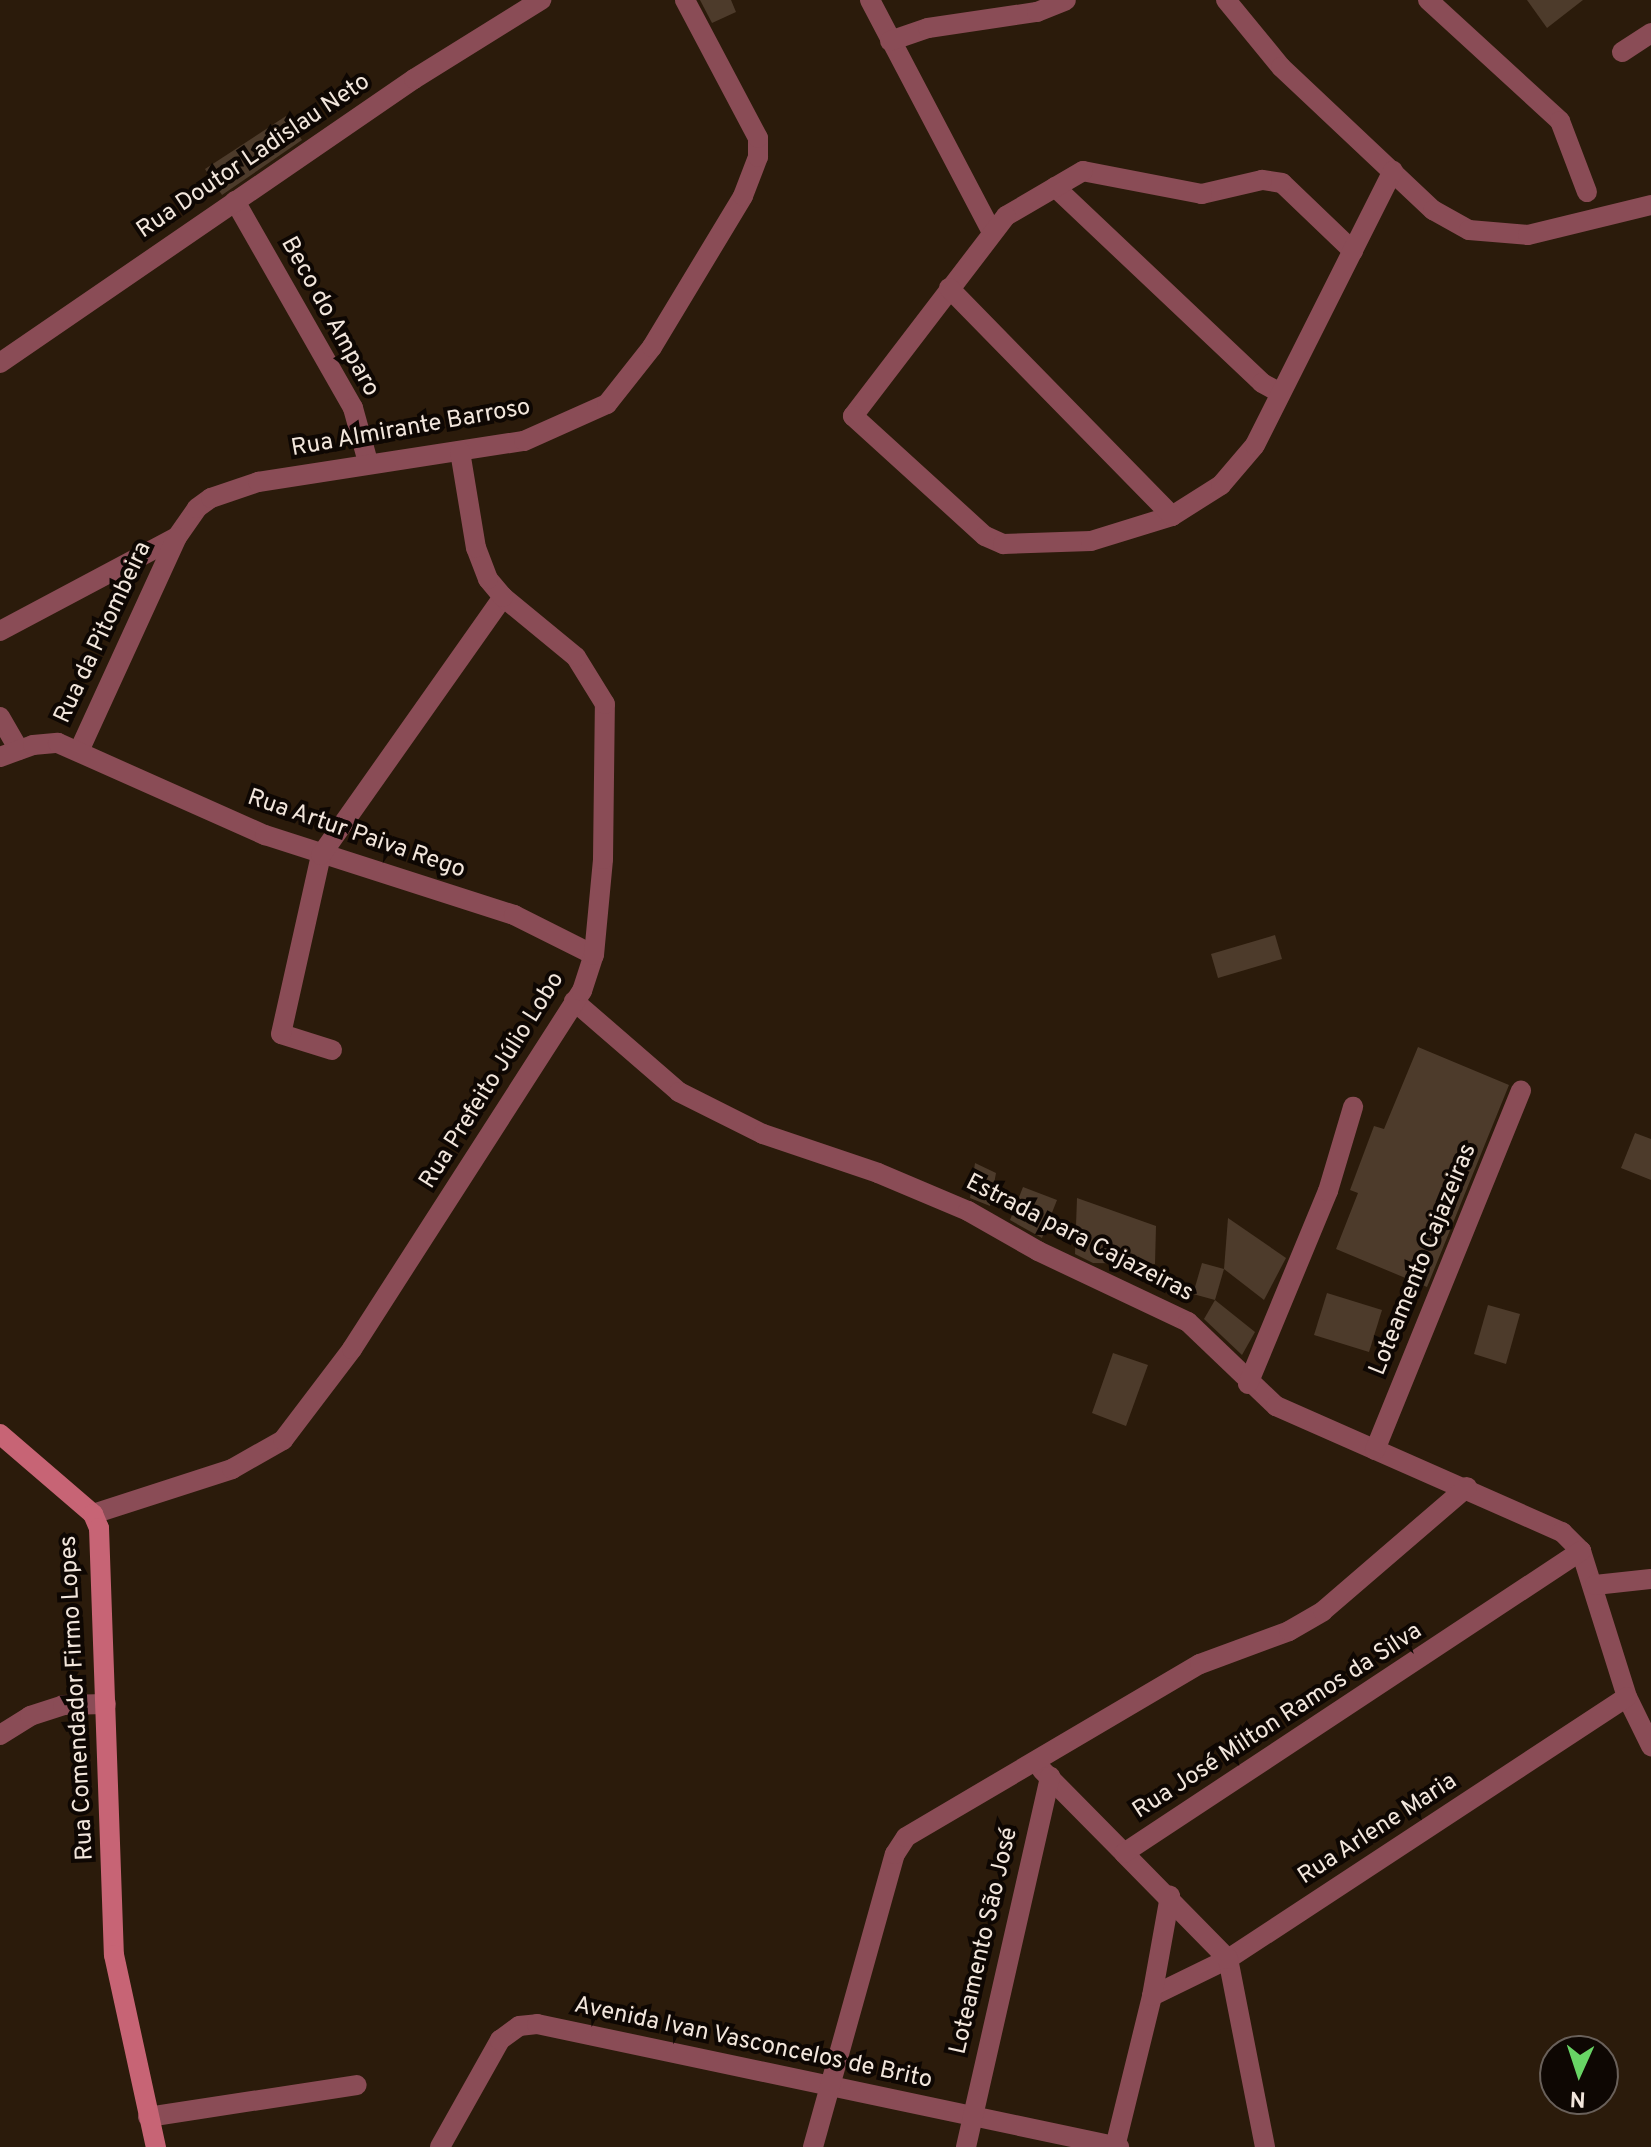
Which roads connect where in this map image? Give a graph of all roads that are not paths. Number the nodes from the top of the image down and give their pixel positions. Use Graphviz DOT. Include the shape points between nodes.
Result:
graph roads {
  1 [pos="541,0"];
  2 [pos="685,0"];
  3 [pos="870,0"];
  4 [pos="1066,0"];
  5 [pos="1226,0"];
  6 [pos="1428,0"];
  7 [pos="1651,33"];
  8 [pos="890,41"];
  9 [pos="1622,52"];
  10 [pos="1393,171"];
  11 [pos="1055,187"];
  12 [pos="1587,192"];
  13 [pos="235,201"];
  14 [pos="1651,205"];
  15 [pos="992,232"];
  16 [pos="1353,251"];
  17 [pos="949,288"];
  18 [pos="0,363"];
  19 [pos="1281,393"];
  20 [pos="460,451"];
  21 [pos="368,462"];
  22 [pos="1172,516"];
  23 [pos="177,537"];
  24 [pos="503,597"];
  25 [pos="0,631"];
  26 [pos="0,717"];
  27 [pos="79,751"];
  28 [pos="10,754"];
  29 [pos="321,855"];
  30 [pos="594,955"];
  31 [pos="574,1001"];
  32 [pos="332,1050"];
  33 [pos="1521,1090"];
  34 [pos="1353,1107"];
  35 [pos="1248,1384"];
  36 [pos="0,1434"];
  37 [pos="1375,1450"];
  38 [pos="1467,1487"];
  39 [pos="93,1514"];
  40 [pos="1581,1551"];
  41 [pos="1651,1579"];
  42 [pos="1595,1585"];
  43 [pos="1627,1697"];
  44 [pos="106,1704"];
  45 [pos="0,1735"];
  46 [pos="1651,1746"];
  47 [pos="1042,1770"];
  48 [pos="1124,1853"];
  49 [pos="1170,1896"];
  50 [pos="1228,1959"];
  51 [pos="1152,1996"];
  52 [pos="357,2085"];
  53 [pos="829,2086"];
  54 [pos="148,2117"];
  55 [pos="972,2118"];
  56 [pos="156,2147"];
  57 [pos="440,2147"];
  58 [pos="813,2147"];
  59 [pos="966,2147"];
  60 [pos="1117,2147"];
  61 [pos="1265,2147"];
  1 -- 13 [label="street, Rua Doutor Ladislau Neto"];
  2 -- 20 [label="street, Rua Almirante Barroso" via="758,138 758,157 743,196 652,347 607,404 524,441"];
  3 -- 8 [label="street"];
  4 -- 8 [label="street" via="1037,12 928,28"];
  5 -- 10 [label="street" via="1281,67"];
  6 -- 12 [label="street" via="1560,121"];
  7 -- 9 [label="street"];
  8 -- 15 [label="street"];
  10 -- 14 [label="street" via="1433,210 1469,230 1498,236 1528,235"];
  10 -- 16 [label="street"];
  11 -- 15 [label="street" via="1006,216"];
  11 -- 16 [label="street" via="1083,171 1202,194 1262,180 1282,183"];
  11 -- 19 [label="street" via="1262,383"];
  13 -- 18 [label="street, Rua Doutor Ladislau Neto"];
  13 -- 21 [label="street, Beco do Amparo" via="353,408"];
  15 -- 17 [label="street"];
  16 -- 19 [label="street"];
  17 -- 22 [label="street"];
  17 -- 22 [label="street" via="853,416 985,536 1003,544 1091,541"];
  19 -- 22 [label="street" via="1234,473"];
  20 -- 21 [label="street, Rua Almirante Barroso"];
  20 -- 24 [label="street, Rua Prefeito Júlio Lobo" via="476,548"];
  21 -- 23 [label="street, Rua Almirante Barroso" via="258,482 211,498"];
  23 -- 25 [label="street, Rua Almirante Barroso"];
  23 -- 27 [label="street, Rua da Pitombeira"];
  24 -- 29 [label="street"];
  24 -- 30 [label="street, Rua Prefeito Júlio Lobo" via="576,657 605,704 603,859"];
  26 -- 28 [label="street"];
  27 -- 28 [label="street, Rua Artur Paiva Rego" via="58,743"];
  27 -- 29 [label="street, Rua Artur Paiva Rego"];
  29 -- 30 [label="street, Rua Artur Paiva Rego" via="514,915"];
  29 -- 32 [label="street" via="281,1034"];
  30 -- 31 [label="street, Rua Prefeito Júlio Lobo"];
  31 -- 35 [label="street, Estrada para Cajazeiras" via="679,1092 763,1134 924,1190 1038,1251 1139,1296 1188,1322"];
  31 -- 39 [label="street, Rua Prefeito Júlio Lobo" via="352,1349 283,1440 232,1469"];
  33 -- 37 [label="street, Loteamento Cajazeiras"];
  34 -- 35 [label="street" via="1328,1191"];
  35 -- 37 [label="street, Estrada para Cajazeiras" via="1287,1412"];
  36 -- 39 [label="street, Rua Comendador Firmo Lopes"];
  37 -- 38 [label="street, Estrada para Cajazeiras"];
  38 -- 40 [label="street, Estrada para Cajazeiras" via="1546,1521"];
  38 -- 47 [label="street" via="1323,1611 1289,1631 1200,1664"];
  39 -- 44 [label="street, Rua Comendador Firmo Lopes" via="99,1528 105,1601"];
  40 -- 42 [label="street, Estrada para Cajazeiras"];
  40 -- 48 [label="street, Rua José Milton Ramos da Silva"];
  41 -- 42 [label="street"];
  42 -- 43 [label="street, Estrada para Cajazeiras"];
  43 -- 46 [label="street, Estrada para Cajazeiras"];
  43 -- 50 [label="street, Rua Arlene Maria"];
  44 -- 45 [label="street" via="63,1705 30,1716"];
  44 -- 54 [label="street, Rua Comendador Firmo Lopes" via="114,1955"];
  47 -- 48 [label="street"];
  47 -- 53 [label="street" via="924,1824 901,1843"];
  47 -- 55 [label="street, Loteamento São José"];
  48 -- 49 [label="street, Rua José Milton Ramos da Silva"];
  49 -- 50 [label="street, Rua José Milton Ramos da Silva"];
  49 -- 51 [label="street"];
  50 -- 51 [label="street, Rua Arlene Maria"];
  50 -- 61 [label="street"];
  51 -- 60 [label="street"];
  52 -- 54 [label="street"];
  53 -- 55 [label="street, Avenida Ivan Vasconcelos de Brito"];
  53 -- 57 [label="street, Avenida Ivan Vasconcelos de Brito" via="581,2033 519,2026 500,2040"];
  53 -- 58 [label="street"];
  54 -- 56 [label="street, Rua Comendador Firmo Lopes"];
  55 -- 59 [label="street, Loteamento São José"];
  55 -- 60 [label="street, Avenida Ivan Vasconcelos de Brito"];
}
